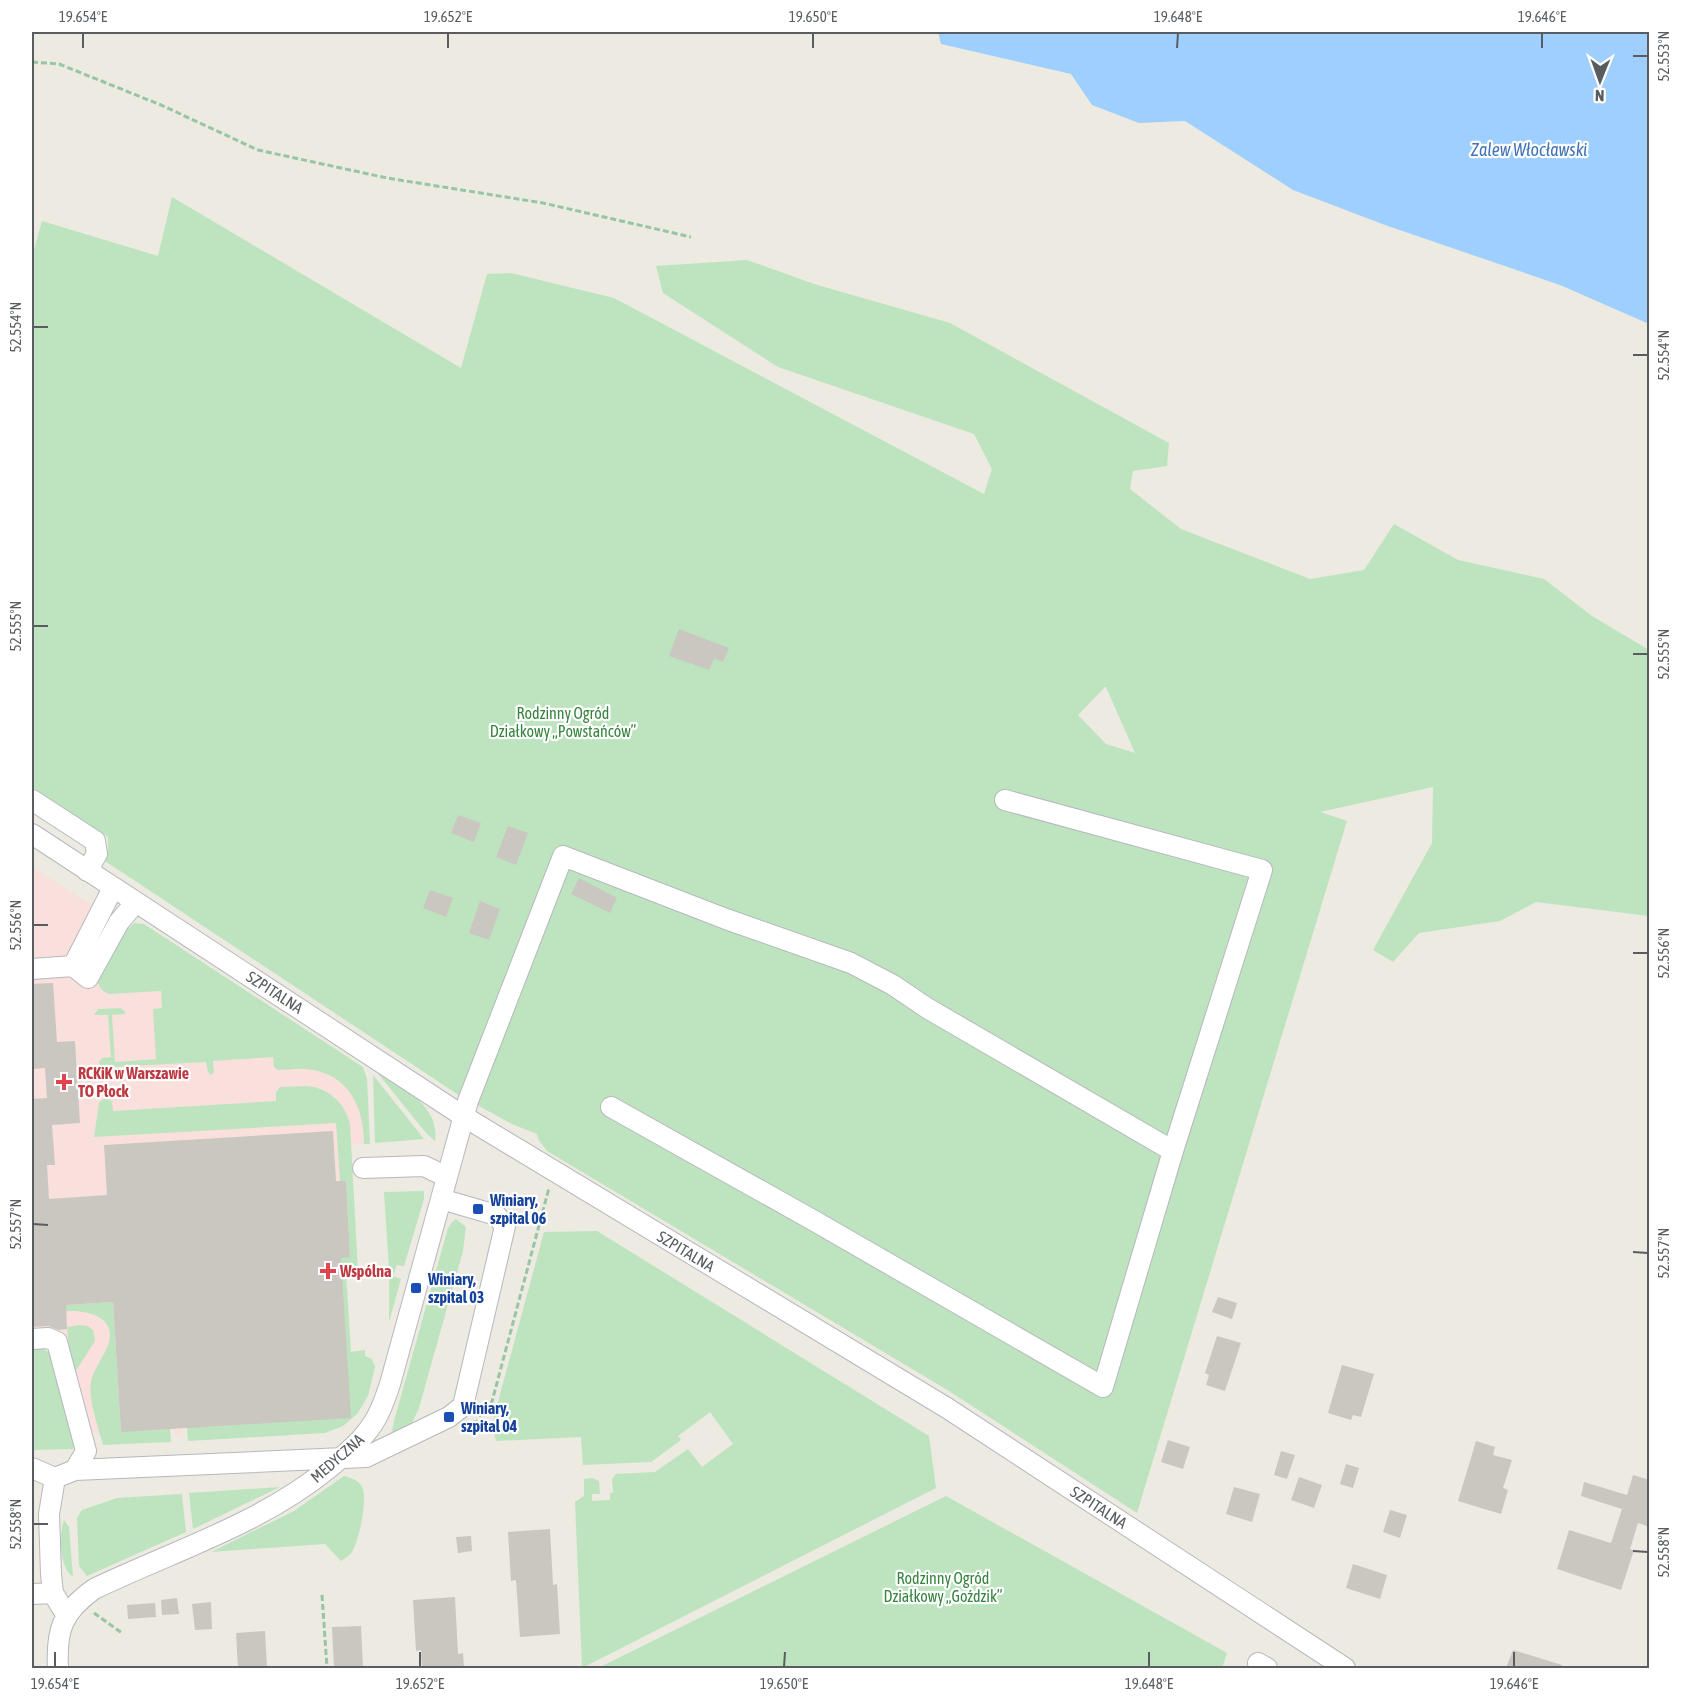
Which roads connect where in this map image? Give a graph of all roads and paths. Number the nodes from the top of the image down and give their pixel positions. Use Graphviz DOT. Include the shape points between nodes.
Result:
graph roads {
  1 [pos="32,62"];
  2 [pos="691,237"];
  3 [pos="32,800"];
  4 [pos="1005,800"];
  5 [pos="32,834"];
  6 [pos="87,871"];
  7 [pos="113,888"];
  8 [pos="136,903"];
  9 [pos="32,969"];
  10 [pos="81,972"];
  11 [pos="611,1107"];
  12 [pos="463,1116"];
  13 [pos="1173,1151"];
  14 [pos="363,1168"];
  15 [pos="447,1177"];
  16 [pos="551,1183"];
  17 [pos="441,1199"];
  18 [pos="32,1339"];
  19 [pos="479,1428"];
  20 [pos="340,1459"];
  21 [pos="32,1468"];
  22 [pos="75,1470"];
  23 [pos="55,1478"];
  24 [pos="53,1593"];
  25 [pos="32,1594"];
  26 [pos="322,1595"];
  27 [pos="93,1612"];
  28 [pos="67,1616"];
  29 [pos="122,1633"];
  30 [pos="58,1668"];
  31 [pos="327,1668"];
  32 [pos="1342,1668"];
  1 -- 2 [label="path" via="58,64 161,105 258,150 387,178 543,203"];
  3 -- 6 [label="street" via="95,841 95,860"];
  4 -- 13 [label="street" via="1262,870"];
  5 -- 6 [label="street, SZPITALNA"];
  6 -- 7 [label="street, SZPITALNA"];
  7 -- 8 [label="street, SZPITALNA"];
  7 -- 10 [label="street"];
  8 -- 10 [label="street"];
  8 -- 12 [label="street, SZPITALNA"];
  9 -- 10 [label="street"];
  11 -- 13 [label="street" via="1103,1387"];
  12 -- 13 [label="street, MEDYCZNA" via="562,856 851,963"];
  12 -- 15 [label="street, MEDYCZNA"];
  12 -- 32 [label="street, SZPITALNA" via="947,1408"];
  14 -- 15 [label="street" via="424,1166"];
  15 -- 17 [label="street, MEDYCZNA"];
  16 -- 19 [label="path" via="490,1409 474,1419"];
  17 -- 20 [label="street, MEDYCZNA" via="384,1402 365,1435"];
  17 -- 20 [label="street" via="496,1215 505,1226 463,1406 390,1447 366,1457"];
  18 -- 22 [label="street" via="57,1342 86,1451"];
  20 -- 22 [label="street"];
  20 -- 28 [label="street, MEDYCZNA" via="288,1498 246,1521 94,1589"];
  21 -- 23 [label="street"];
  22 -- 23 [label="street"];
  23 -- 24 [label="street" via="48,1514"];
  24 -- 25 [label="street"];
  24 -- 28 [label="street"];
  26 -- 31 [label="path"];
  27 -- 29 [label="path"];
  28 -- 30 [label="street, MEDYCZNA" via="58,1636"];
}
